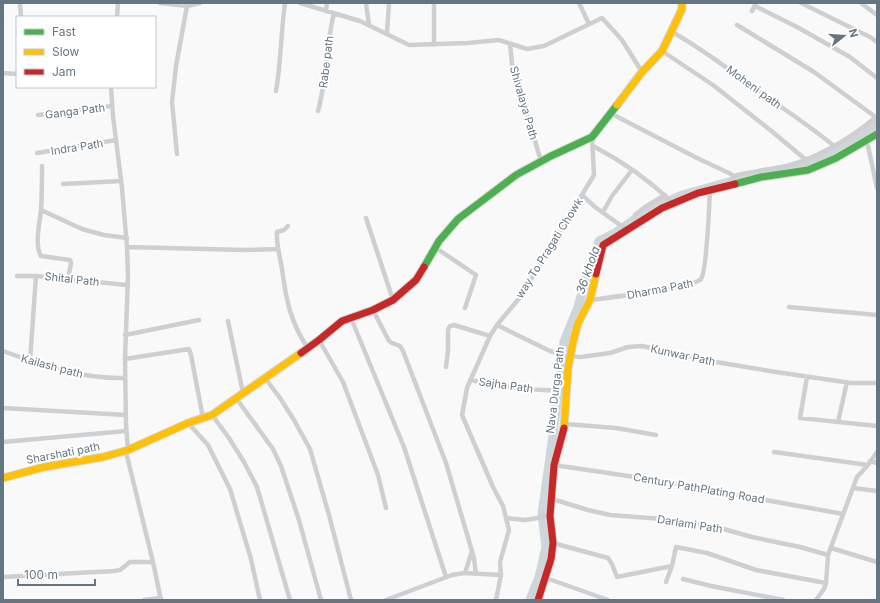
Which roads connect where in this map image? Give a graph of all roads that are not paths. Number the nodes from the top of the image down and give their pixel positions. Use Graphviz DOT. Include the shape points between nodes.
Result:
graph roads {
  1 [pos="20,3"];
  2 [pos="118,3"];
  3 [pos="160,3"];
  4 [pos="200,3"];
  5 [pos="285,3"];
  6 [pos="300,3"];
  7 [pos="327,3"];
  8 [pos="366,3"];
  9 [pos="389,3"];
  10 [pos="434,3"];
  11 [pos="579,3"];
  12 [pos="682,3"];
  13 [pos="801,3"];
  14 [pos="861,3"];
  15 [pos="756,5"];
  16 [pos="186,6"];
  17 [pos="326,11"];
  18 [pos="752,11"];
  19 [pos="334,13"];
  20 [pos="877,15"];
  21 [pos="21,16"];
  22 [pos="116,16"];
  23 [pos="589,24"];
  24 [pos="369,25"];
  25 [pos="737,25"];
  26 [pos="672,32"];
  27 [pos="387,33"];
  28 [pos="877,42"];
  29 [pos="510,44"];
  30 [pos="434,45"];
  31 [pos="662,51"];
  32 [pos="642,72"];
  33 [pos="3,73"];
  34 [pos="16,74"];
  35 [pos="877,78"];
  36 [pos="111,88"];
  37 [pos="276,91"];
  38 [pos="112,106"];
  39 [pos="318,111"];
  40 [pos="610,113"];
  41 [pos="38,115"];
  42 [pos="877,117"];
  43 [pos="877,134"];
  44 [pos="592,137"];
  45 [pos="116,140"];
  46 [pos="865,142"];
  47 [pos="593,146"];
  48 [pos="834,146"];
  49 [pos="37,153"];
  50 [pos="177,154"];
  51 [pos="805,159"];
  52 [pos="540,162"];
  53 [pos="42,166"];
  54 [pos="632,170"];
  55 [pos="808,170"];
  56 [pos="733,176"];
  57 [pos="121,181"];
  58 [pos="63,184"];
  59 [pos="735,185"];
  60 [pos="877,188"];
  61 [pos="710,191"];
  62 [pos="582,195"];
  63 [pos="665,195"];
  64 [pos="673,203"];
  65 [pos="41,210"];
  66 [pos="603,212"];
  67 [pos="635,215"];
  68 [pos="366,218"];
  69 [pos="288,226"];
  70 [pos="627,230"];
  71 [pos="126,238"];
  72 [pos="127,247"];
  73 [pos="436,248"];
  74 [pos="278,250"];
  75 [pos="18,276"];
  76 [pos="36,276"];
  77 [pos="68,279"];
  78 [pos="127,285"];
  79 [pos="393,300"];
  80 [pos="590,300"];
  81 [pos="465,308"];
  82 [pos="788,308"];
  83 [pos="373,310"];
  84 [pos="877,315"];
  85 [pos="351,318"];
  86 [pos="199,320"];
  87 [pos="228,321"];
  88 [pos="497,325"];
  89 [pos="125,335"];
  90 [pos="490,336"];
  91 [pos="319,340"];
  92 [pos="307,347"];
  93 [pos="3,351"];
  94 [pos="571,356"];
  95 [pos="125,359"];
  96 [pos="30,361"];
  97 [pos="446,367"];
  98 [pos="807,377"];
  99 [pos="125,378"];
  100 [pos="265,378"];
  101 [pos="470,380"];
  102 [pos="847,382"];
  103 [pos="877,383"];
  104 [pos="566,391"];
  105 [pos="243,393"];
  106 [pos="236,398"];
  107 [pos="3,408"];
  108 [pos="126,415"];
  109 [pos="212,415"];
  110 [pos="202,418"];
  111 [pos="838,422"];
  112 [pos="188,423"];
  113 [pos="564,424"];
  114 [pos="877,426"];
  115 [pos="126,430"];
  116 [pos="656,435"];
  117 [pos="3,442"];
  118 [pos="128,450"];
  119 [pos="774,452"];
  120 [pos="877,452"];
  121 [pos="869,463"];
  122 [pos="877,463"];
  123 [pos="554,465"];
  124 [pos="3,478"];
  125 [pos="853,488"];
  126 [pos="877,492"];
  127 [pos="552,499"];
  128 [pos="386,508"];
  129 [pos="843,514"];
  130 [pos="550,516"];
  131 [pos="506,518"];
  132 [pos="553,543"];
  133 [pos="831,548"];
  134 [pos="472,551"];
  135 [pos="828,555"];
  136 [pos="153,562"];
  137 [pos="877,562"];
  138 [pos="672,566"];
  139 [pos="465,573"];
  140 [pos="476,574"];
  141 [pos="501,575"];
  142 [pos="3,577"];
  143 [pos="446,577"];
  144 [pos="546,578"];
  145 [pos="683,579"];
  146 [pos="666,582"];
  147 [pos="826,583"];
  148 [pos="161,599"];
  149 [pos="144,600"];
  150 [pos="260,600"];
  151 [pos="290,600"];
  152 [pos="320,600"];
  153 [pos="351,600"];
  154 [pos="386,600"];
  155 [pos="496,600"];
  156 [pos="538,600"];
  157 [pos="608,600"];
  158 [pos="783,600"];
  159 [pos="816,600"];
  1 -- 21 [label="street"];
  2 -- 22 [label="street"];
  3 -- 16 [label="street"];
  4 -- 16 [label="street"];
  5 -- 37 [label="street"];
  6 -- 17 [label="street"];
  7 -- 17 [label="street"];
  8 -- 24 [label="street"];
  9 -- 27 [label="street"];
  10 -- 30 [label="street"];
  11 -- 23 [label="street"];
  12 -- 26 [label="street"];
  13 -- 28 [label="street"];
  14 -- 20 [label="street"];
  15 -- 18 [label="street"];
  15 -- 35 [label="street" via="850,57"];
  16 -- 50 [label="street" via="172,102"];
  17 -- 19 [label="street"];
  19 -- 24 [label="street"];
  19 -- 39 [label="street, Rabe path"];
  23 -- 29 [label="street" via="544,46 527,49"];
  23 -- 32 [label="street" via="602,18 622,40"];
  24 -- 27 [label="street"];
  25 -- 42 [label="street" via="814,72"];
  26 -- 31 [label="street"];
  26 -- 48 [label="street, Moheni path" via="813,128"];
  27 -- 30 [label="street" via="409,45"];
  29 -- 30 [label="street" via="499,40"];
  29 -- 52 [label="street, Shivalaya Path" via="512,64"];
  31 -- 32 [label="street"];
  31 -- 51 [label="street" via="713,84"];
  32 -- 40 [label="street"];
  33 -- 34 [label="street"];
  36 -- 38 [label="street"];
  38 -- 41 [label="street, Ganga Path"];
  38 -- 45 [label="street"];
  40 -- 44 [label="street"];
  40 -- 56 [label="street"];
  42 -- 48 [label="street"];
  43 -- 46 [label="street, Nava Durga Path"];
  44 -- 47 [label="street, way To Pragati Chowk"];
  44 -- 52 [label="street, Sharshati path"];
  45 -- 49 [label="street, Indra Path"];
  45 -- 57 [label="street"];
  46 -- 55 [label="street, Nava Durga Path"];
  46 -- 60 [label="street"];
  47 -- 54 [label="street"];
  47 -- 62 [label="street, way To Pragati Chowk" via="594,175"];
  48 -- 51 [label="street"];
  51 -- 55 [label="street"];
  51 -- 56 [label="street" via="782,167"];
  52 -- 73 [label="street, Sharshati path" via="516,175 458,219 438,241"];
  53 -- 65 [label="street"];
  54 -- 63 [label="street"];
  54 -- 66 [label="street"];
  55 -- 59 [label="street, Nava Durga Path" via="761,177"];
  56 -- 59 [label="street"];
  57 -- 58 [label="street"];
  57 -- 71 [label="street"];
  59 -- 61 [label="street, Nava Durga Path"];
  61 -- 64 [label="street, Nava Durga Path"];
  61 -- 80 [label="street, Dharma Path" via="701,279 695,283"];
  62 -- 66 [label="street"];
  62 -- 88 [label="street, way To Pragati Chowk" via="521,296"];
  63 -- 64 [label="street"];
  63 -- 67 [label="street"];
  64 -- 70 [label="street, Nava Durga Path"];
  65 -- 71 [label="street" via="82,229"];
  65 -- 77 [label="street" via="39,254 70,260"];
  66 -- 70 [label="street"];
  68 -- 79 [label="street"];
  69 -- 74 [label="street" via="276,232"];
  70 -- 80 [label="street, Nava Durga Path" via="603,245"];
  71 -- 72 [label="street"];
  72 -- 74 [label="street"];
  72 -- 78 [label="street"];
  73 -- 79 [label="street, Sharshati path" via="416,280"];
  73 -- 81 [label="street" via="476,275"];
  74 -- 92 [label="street" via="287,304"];
  75 -- 76 [label="street, Shital Path"];
  76 -- 77 [label="street, Shital Path"];
  76 -- 96 [label="street"];
  77 -- 78 [label="street, Shital Path"];
  78 -- 89 [label="street"];
  79 -- 83 [label="street, Sharshati path"];
  80 -- 94 [label="street, Nava Durga Path" via="578,323"];
  82 -- 84 [label="street"];
  83 -- 85 [label="street, Sharshati path"];
  83 -- 134 [label="street" via="389,340 400,346 403,351 446,463"];
  85 -- 91 [label="street, Sharshati path" via="342,321"];
  85 -- 143 [label="street" via="404,447"];
  86 -- 89 [label="street"];
  87 -- 105 [label="street"];
  88 -- 90 [label="street, way To Pragati Chowk"];
  88 -- 94 [label="street, Kunwar Path" via="550,352"];
  89 -- 95 [label="street"];
  90 -- 97 [label="street" via="450,326"];
  90 -- 101 [label="street, way To Pragati Chowk"];
  91 -- 92 [label="street, Sharshati path"];
  91 -- 128 [label="street" via="343,382 378,475"];
  92 -- 100 [label="street, Sharshati path"];
  93 -- 96 [label="street, Kailash path"];
  94 -- 98 [label="street, Kunwar Path" via="610,353 628,347 642,346 737,366"];
  94 -- 104 [label="street, Nava Durga Path"];
  95 -- 99 [label="street"];
  95 -- 110 [label="street" via="189,349"];
  96 -- 99 [label="street, Kailash path" via="66,372"];
  98 -- 102 [label="street, Kunwar Path"];
  98 -- 111 [label="street" via="800,418"];
  99 -- 108 [label="street"];
  100 -- 105 [label="street, Sharshati path"];
  100 -- 153 [label="street" via="294,420 310,449"];
  101 -- 104 [label="street, Sajha Path" via="522,389"];
  101 -- 131 [label="street, way To Pragati Chowk" via="462,415"];
  102 -- 103 [label="street, Kunwar Path"];
  102 -- 111 [label="street"];
  104 -- 113 [label="street, Nava Durga Path"];
  105 -- 106 [label="street, Sharshati path"];
  106 -- 109 [label="street, Sharshati path"];
  106 -- 152 [label="street" via="273,449 281,466 299,520"];
  107 -- 108 [label="street"];
  108 -- 115 [label="street"];
  109 -- 110 [label="street, Sharshati path"];
  109 -- 151 [label="street" via="244,462 256,487"];
  110 -- 112 [label="street, Sharshati path"];
  111 -- 114 [label="street"];
  112 -- 118 [label="street, Sharshati path"];
  112 -- 150 [label="street" via="208,445 230,489 251,559"];
  113 -- 116 [label="street" via="616,428"];
  113 -- 123 [label="street, Nava Durga Path"];
  115 -- 117 [label="street"];
  115 -- 118 [label="street"];
  118 -- 124 [label="street, Sharshati path"];
  118 -- 136 [label="street" via="126,452"];
  119 -- 121 [label="street"];
  120 -- 121 [label="street"];
  121 -- 122 [label="street"];
  121 -- 125 [label="street" via="857,477"];
  123 -- 127 [label="street, Nava Durga Path"];
  123 -- 129 [label="street, Century PathPlating Road" via="655,480"];
  125 -- 126 [label="street"];
  125 -- 129 [label="street"];
  127 -- 130 [label="street, Nava Durga Path"];
  127 -- 135 [label="street, Darlami Path" via="610,515 676,520 720,528"];
  129 -- 133 [label="street"];
  130 -- 131 [label="street" via="525,520"];
  130 -- 132 [label="street, Nava Durga Path"];
  131 -- 141 [label="street, way To Pragati Chowk" via="509,530 500,562"];
  132 -- 138 [label="street" via="608,558 617,577"];
  132 -- 144 [label="street, Nava Durga Path"];
  133 -- 135 [label="street"];
  133 -- 137 [label="street"];
  134 -- 139 [label="street"];
  134 -- 140 [label="street"];
  135 -- 147 [label="street"];
  136 -- 142 [label="street" via="130,562 120,570 114,571"];
  136 -- 148 [label="street"];
  138 -- 146 [label="street"];
  138 -- 147 [label="street" via="676,547 707,553 756,570"];
  139 -- 140 [label="street"];
  139 -- 143 [label="street"];
  140 -- 141 [label="street"];
  141 -- 155 [label="street, way To Pragati Chowk"];
  143 -- 154 [label="street"];
  144 -- 156 [label="street, Nava Durga Path"];
  144 -- 157 [label="street"];
  145 -- 158 [label="street"];
  147 -- 159 [label="street"];
  148 -- 149 [label="street"];
}
